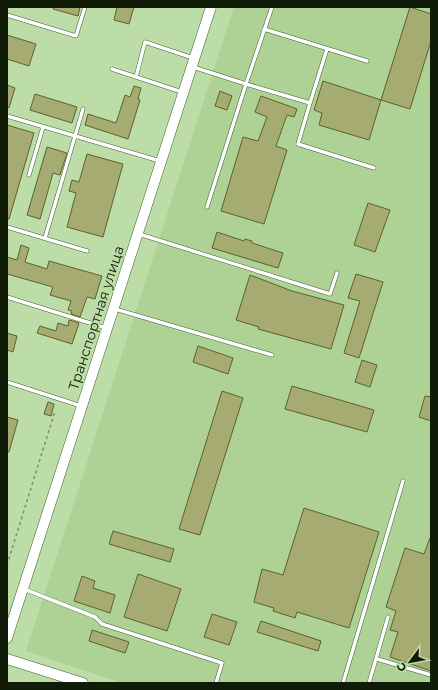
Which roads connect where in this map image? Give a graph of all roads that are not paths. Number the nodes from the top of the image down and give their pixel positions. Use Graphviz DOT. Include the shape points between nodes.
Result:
graph roads {
  1 [pos="85,7"];
  2 [pos="211,7"];
  3 [pos="272,7"];
  4 [pos="7,15"];
  5 [pos="264,29"];
  6 [pos="328,49"];
  7 [pos="367,61"];
  8 [pos="193,63"];
  9 [pos="112,69"];
  10 [pos="136,77"];
  11 [pos="246,84"];
  12 [pos="183,93"];
  13 [pos="310,102"];
  14 [pos="83,109"];
  15 [pos="7,116"];
  16 [pos="43,127"];
  17 [pos="75,136"];
  18 [pos="161,161"];
  19 [pos="374,168"];
  20 [pos="29,175"];
  21 [pos="207,207"];
  22 [pos="7,227"];
  23 [pos="138,234"];
  24 [pos="45,238"];
  25 [pos="87,251"];
  26 [pos="337,273"];
  27 [pos="7,297"];
  28 [pos="114,309"];
  29 [pos="107,328"];
  30 [pos="272,355"];
  31 [pos="7,382"];
  32 [pos="82,406"];
  33 [pos="403,481"];
  34 [pos="23,589"];
  35 [pos="388,617"];
  36 [pos="7,638"];
  37 [pos="7,659"];
  38 [pos="377,659"];
  39 [pos="431,675"];
  40 [pos="83,683"];
  41 [pos="216,683"];
  42 [pos="343,683"];
  43 [pos="369,683"];
  1 -- 4 [label="lane" via="76,36"];
  2 -- 8 [label="main road, Транспортная улица"];
  3 -- 5 [label="lane"];
  5 -- 6 [label="lane"];
  5 -- 11 [label="lane"];
  6 -- 7 [label="lane"];
  6 -- 13 [label="lane"];
  8 -- 10 [label="lane" via="145,42"];
  8 -- 11 [label="lane"];
  8 -- 12 [label="main road, Транспортная улица"];
  9 -- 10 [label="lane"];
  10 -- 12 [label="lane"];
  11 -- 13 [label="lane"];
  11 -- 21 [label="lane"];
  12 -- 18 [label="main road, Транспортная улица"];
  13 -- 19 [label="lane" via="298,144"];
  14 -- 17 [label="lane"];
  15 -- 16 [label="lane"];
  16 -- 17 [label="lane"];
  16 -- 20 [label="lane"];
  17 -- 18 [label="lane"];
  17 -- 24 [label="lane"];
  18 -- 23 [label="main road, Транспортная улица"];
  22 -- 24 [label="lane"];
  23 -- 26 [label="lane" via="330,294"];
  23 -- 28 [label="main road, Транспортная улица"];
  24 -- 25 [label="lane"];
  27 -- 29 [label="lane"];
  28 -- 29 [label="main road, Транспортная улица"];
  28 -- 30 [label="lane"];
  29 -- 32 [label="main road, Транспортная улица"];
  31 -- 32 [label="lane"];
  32 -- 34 [label="main road, Транспортная улица"];
  33 -- 42 [label="lane"];
  34 -- 36 [label="main road, Транспортная улица"];
  34 -- 41 [label="lane" via="95,617 102,624 222,663"];
  35 -- 38 [label="lane"];
  37 -- 40 [label="main road"];
  38 -- 39 [label="lane"];
  38 -- 43 [label="lane"];
}
